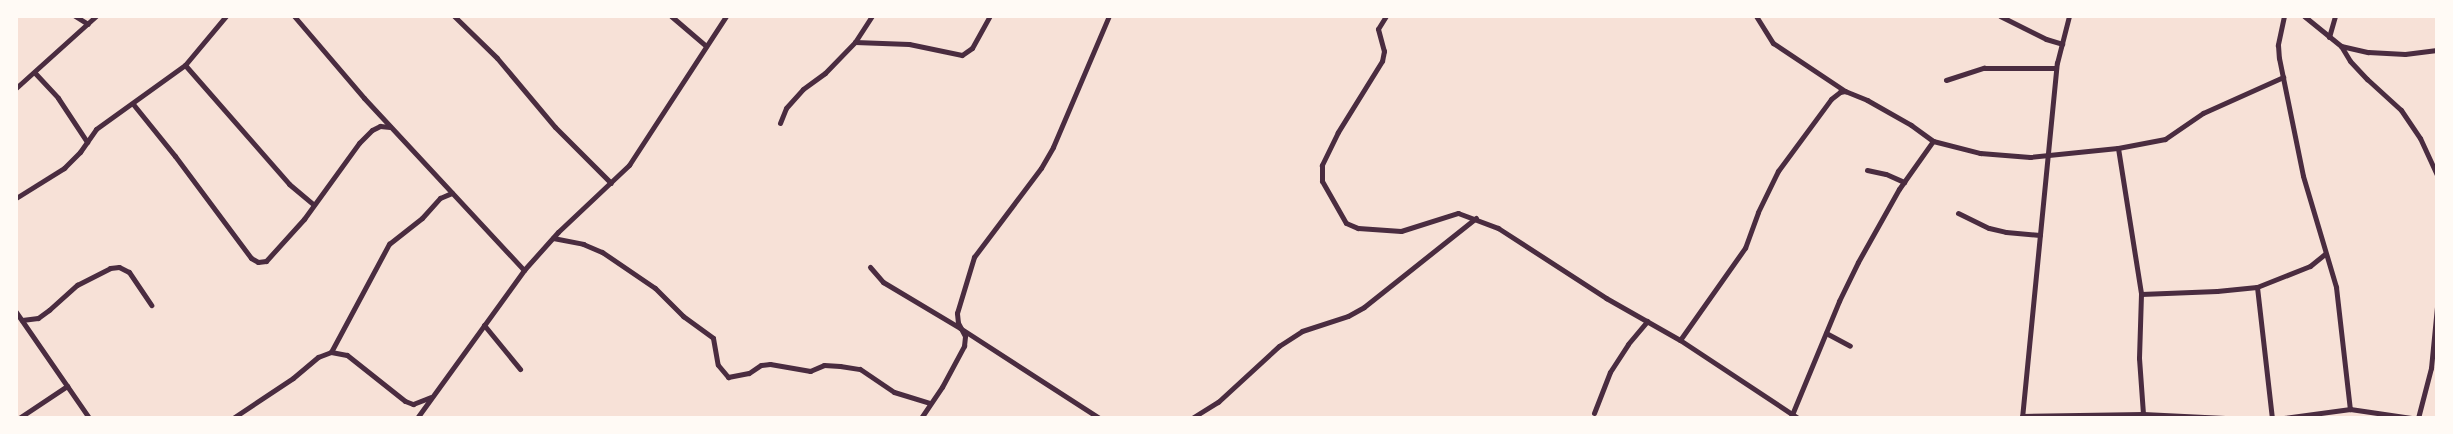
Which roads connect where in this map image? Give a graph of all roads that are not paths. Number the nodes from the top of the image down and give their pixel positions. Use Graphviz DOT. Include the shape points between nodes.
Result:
graph roads {
  1 [pos="75,16"];
  2 [pos="96,16"];
  3 [pos="226,16"];
  4 [pos="294,16"];
  5 [pos="454,16"];
  6 [pos="671,16"];
  7 [pos="726,16"];
  8 [pos="872,16"];
  9 [pos="990,16"];
  10 [pos="1109,16"];
  11 [pos="1386,16"];
  12 [pos="1756,16"];
  13 [pos="2000,16"];
  14 [pos="2069,16"];
  15 [pos="2284,16"];
  16 [pos="2304,16"];
  17 [pos="2335,16"];
  18 [pos="88,24"];
  19 [pos="2329,37"];
  20 [pos="855,42"];
  21 [pos="2062,44"];
  22 [pos="706,46"];
  23 [pos="2341,46"];
  24 [pos="2437,50"];
  25 [pos="185,65"];
  26 [pos="2056,68"];
  27 [pos="35,73"];
  28 [pos="2283,77"];
  29 [pos="1946,80"];
  30 [pos="16,88"];
  31 [pos="1845,90"];
  32 [pos="133,104"];
  33 [pos="780,123"];
  34 [pos="390,126"];
  35 [pos="1933,141"];
  36 [pos="87,142"];
  37 [pos="2118,148"];
  38 [pos="2048,156"];
  39 [pos="2434,163"];
  40 [pos="1867,170"];
  41 [pos="2437,175"];
  42 [pos="1904,182"];
  43 [pos="611,184"];
  44 [pos="452,193"];
  45 [pos="16,198"];
  46 [pos="313,204"];
  47 [pos="1958,212"];
  48 [pos="1476,218"];
  49 [pos="2040,235"];
  50 [pos="553,238"];
  51 [pos="2326,254"];
  52 [pos="870,267"];
  53 [pos="524,270"];
  54 [pos="2257,287"];
  55 [pos="2141,294"];
  56 [pos="151,304"];
  57 [pos="2437,307"];
  58 [pos="16,312"];
  59 [pos="22,320"];
  60 [pos="1647,321"];
  61 [pos="484,325"];
  62 [pos="960,328"];
  63 [pos="1826,333"];
  64 [pos="1680,340"];
  65 [pos="1850,346"];
  66 [pos="331,352"];
  67 [pos="520,369"];
  68 [pos="67,386"];
  69 [pos="431,397"];
  70 [pos="929,403"];
  71 [pos="2350,409"];
  72 [pos="1594,413"];
  73 [pos="2143,414"];
  74 [pos="1791,416"];
  75 [pos="2022,417"];
  76 [pos="19,418"];
  77 [pos="89,418"];
  78 [pos="233,418"];
  79 [pos="417,418"];
  80 [pos="921,418"];
  81 [pos="1099,418"];
  82 [pos="1192,418"];
  83 [pos="1798,418"];
  84 [pos="2225,418"];
  85 [pos="2272,418"];
  86 [pos="2284,418"];
  87 [pos="2411,418"];
  88 [pos="2418,418"];
  1 -- 18 [label="street"];
  2 -- 18 [label="street"];
  3 -- 25 [label="street"];
  4 -- 34 [label="street"];
  5 -- 43 [label="street" via="497,58 555,127"];
  6 -- 22 [label="street"];
  7 -- 22 [label="street"];
  8 -- 20 [label="street"];
  9 -- 20 [label="street" via="972,48 962,55 909,44"];
  10 -- 62 [label="street" via="1041,168 974,257 957,313"];
  11 -- 48 [label="street" via="1378,29 1384,51 1382,60 1322,165 1321,176 1326,189 1346,223 1358,228 1401,231 1458,213"];
  12 -- 31 [label="street" via="1773,43"];
  13 -- 21 [label="street"];
  14 -- 21 [label="street"];
  15 -- 28 [label="street" via="2278,45"];
  16 -- 19 [label="street"];
  17 -- 19 [label="street"];
  18 -- 27 [label="street"];
  19 -- 23 [label="street"];
  20 -- 33 [label="street" via="825,73 803,89 786,108"];
  21 -- 26 [label="street"];
  22 -- 43 [label="street" via="629,165"];
  23 -- 24 [label="street" via="2368,52 2405,54"];
  23 -- 39 [label="street" via="2350,61 2401,110"];
  25 -- 32 [label="street"];
  25 -- 46 [label="street" via="289,184"];
  26 -- 29 [label="street" via="1984,68"];
  26 -- 38 [label="street"];
  27 -- 30 [label="street"];
  27 -- 36 [label="street" via="58,98"];
  28 -- 37 [label="street" via="2203,113 2165,139"];
  28 -- 51 [label="street" via="2303,176"];
  31 -- 35 [label="street" via="1891,113"];
  31 -- 64 [label="street" via="1831,99 1778,171 1744,248"];
  32 -- 36 [label="street" via="96,129"];
  32 -- 46 [label="street" via="254,262 266,261 304,219"];
  34 -- 44 [label="street"];
  34 -- 46 [label="street" via="372,130 359,143"];
  35 -- 38 [label="street" via="1980,153"];
  35 -- 42 [label="street"];
  36 -- 45 [label="street" via="64,168"];
  37 -- 38 [label="street"];
  37 -- 55 [label="street"];
  38 -- 49 [label="street"];
  39 -- 41 [label="street"];
  40 -- 42 [label="street"];
  42 -- 63 [label="street" via="1858,262"];
  43 -- 50 [label="street"];
  44 -- 53 [label="street"];
  44 -- 66 [label="street" via="440,198 422,218 389,244"];
  47 -- 49 [label="street" via="1989,228"];
  48 -- 60 [label="street" via="1498,228 1599,294"];
  48 -- 82 [label="street" via="1364,307 1348,316 1302,331 1279,346 1218,402"];
  49 -- 75 [label="street"];
  50 -- 53 [label="street"];
  50 -- 70 [label="street" via="602,252 655,288 683,316 713,338 718,365 728,377 749,374 770,364 810,371 824,365 860,368 894,392"];
  51 -- 54 [label="street" via="2310,266"];
  51 -- 71 [label="street" via="2338,303"];
  52 -- 62 [label="street" via="883,282"];
  53 -- 61 [label="street"];
  54 -- 55 [label="street" via="2216,292"];
  54 -- 85 [label="street"];
  55 -- 73 [label="street" via="2138,358"];
  56 -- 59 [label="street" via="129,272 119,267 110,268 78,285 38,318"];
  57 -- 88 [label="street" via="2431,368"];
  58 -- 59 [label="street"];
  59 -- 68 [label="street"];
  60 -- 64 [label="street"];
  60 -- 72 [label="street" via="1610,372"];
  61 -- 67 [label="street"];
  61 -- 69 [label="street"];
  62 -- 70 [label="street" via="965,336 961,354"];
  62 -- 81 [label="street"];
  63 -- 65 [label="street"];
  63 -- 74 [label="street"];
  64 -- 74 [label="street"];
  66 -- 69 [label="street" via="347,355 405,401 413,404"];
  66 -- 78 [label="street" via="318,357"];
  68 -- 76 [label="street"];
  68 -- 77 [label="street"];
  69 -- 79 [label="street"];
  70 -- 80 [label="street"];
  71 -- 86 [label="street"];
  71 -- 87 [label="street"];
  73 -- 75 [label="street"];
  73 -- 84 [label="street"];
  74 -- 83 [label="street"];
}
